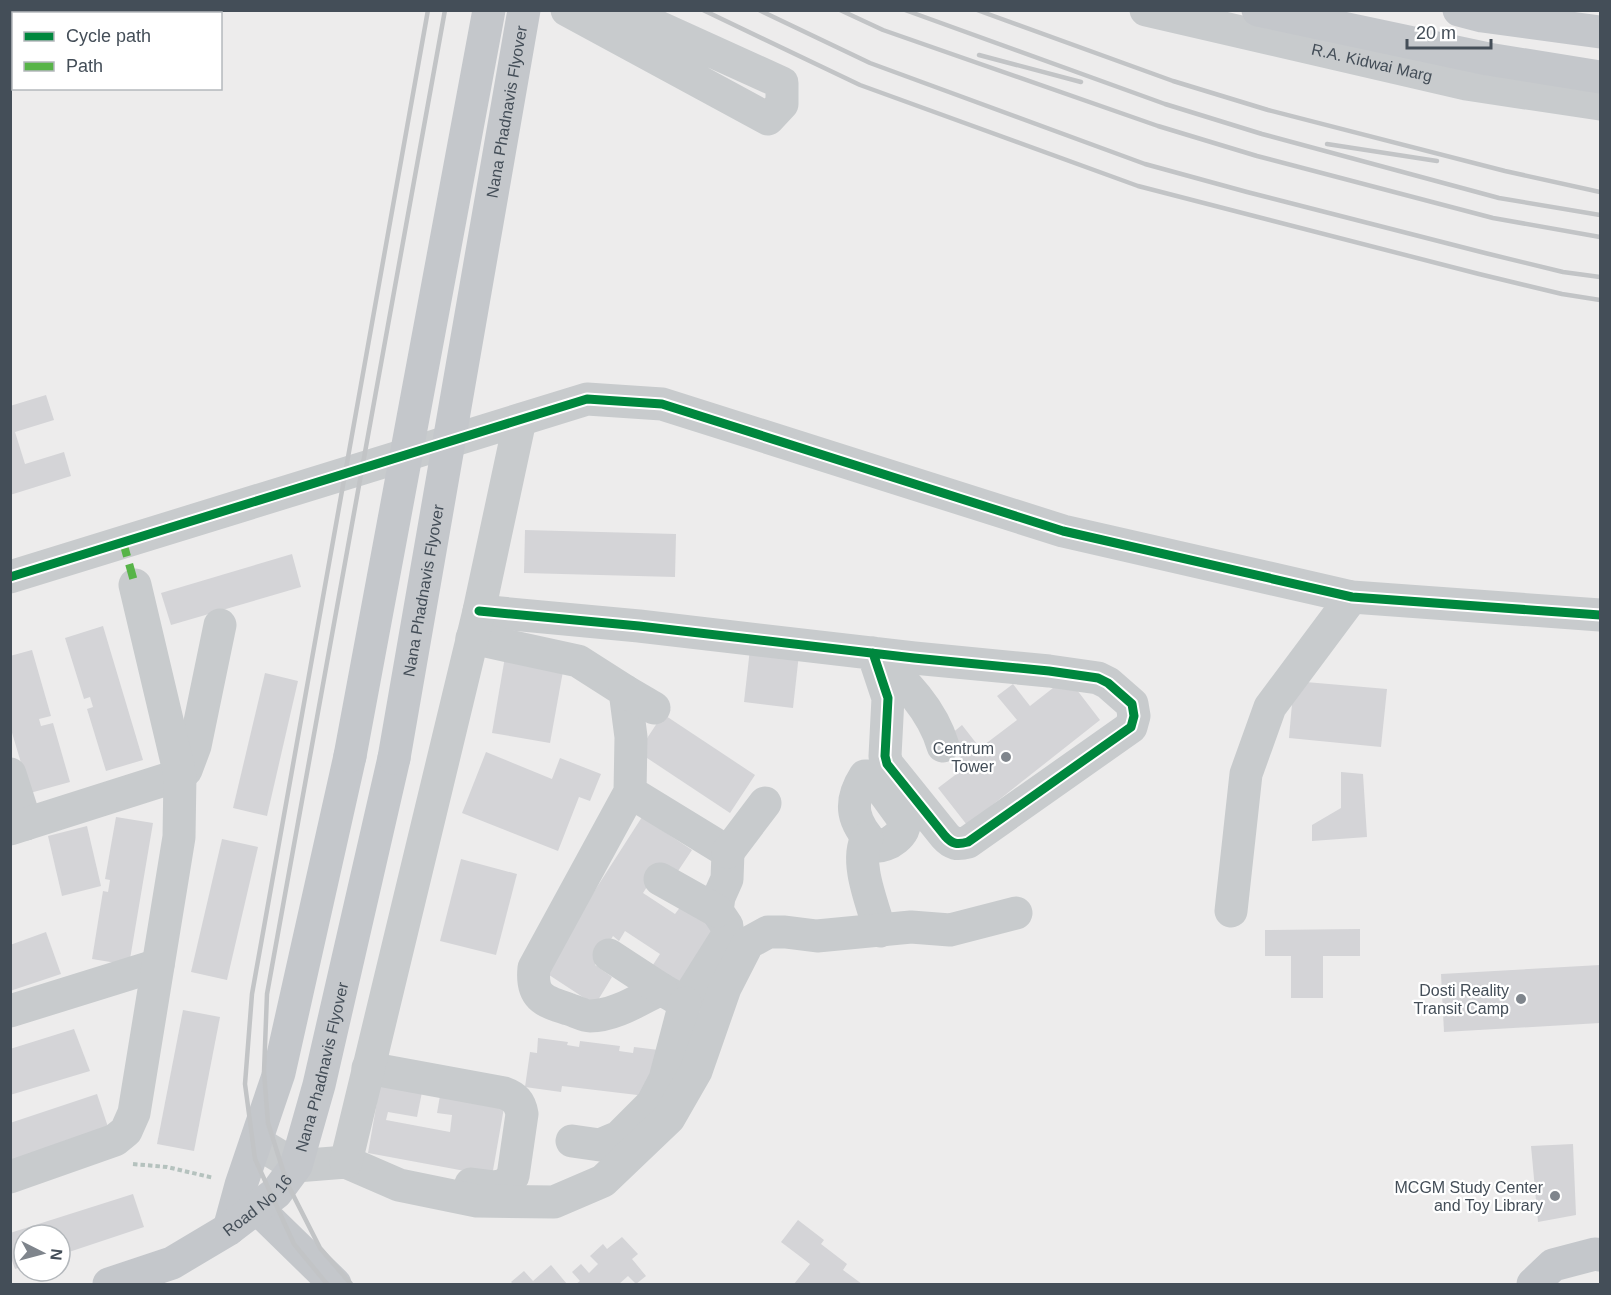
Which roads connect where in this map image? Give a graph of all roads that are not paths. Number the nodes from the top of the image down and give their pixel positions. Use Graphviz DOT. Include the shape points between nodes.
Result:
graph roads {
  1 [pos="489,10"];
  2 [pos="524,10"];
  3 [pos="567,10"];
  4 [pos="621,10"];
  5 [pos="1146,10"];
  6 [pos="1258,10"];
  7 [pos="1475,12"];
  8 [pos="1600,32"];
  9 [pos="1470,70"];
  10 [pos="1600,77"];
  11 [pos="1600,104"];
  12 [pos="520,420"];
  13 [pos="10,577"];
  14 [pos="135,585"];
  15 [pos="1352,597"];
  16 [pos="1600,615"];
  17 [pos="475,624"];
  18 [pos="220,626"];
  19 [pos="873,653"];
  20 [pos="625,691"];
  21 [pos="654,708"];
  22 [pos="943,747"];
  23 [pos="10,774"];
  24 [pos="180,775"];
  25 [pos="630,792"];
  26 [pos="765,803"];
  27 [pos="18,826"];
  28 [pos="868,849"];
  29 [pos="728,852"];
  30 [pos="660,879"];
  31 [pos="717,911"];
  32 [pos="1231,911"];
  33 [pos="1016,913"];
  34 [pos="880,931"];
  35 [pos="609,955"];
  36 [pos="158,965"];
  37 [pos="673,996"];
  38 [pos="10,1011"];
  39 [pos="368,1068"];
  40 [pos="572,1141"];
  41 [pos="256,1142"];
  42 [pos="347,1156"];
  43 [pos="296,1166"];
  44 [pos="10,1177"];
  45 [pos="248,1201"];
  46 [pos="1599,1247"];
  47 [pos="109,1284"];
  48 [pos="335,1284"];
  49 [pos="1533,1284"];
  1 -- 41 [label="main road, bridge" via="350,756 279,1073"];
  2 -- 43 [label="main road, Nana Phadnavis Flyover, bridge" via="394,758 319,1086"];
  3 -- 4 [label="street" via="768,119 782,104 782,83"];
  5 -- 9 [label="street, R.A. Kidwai Marg"];
  6 -- 9 [label="main road"];
  7 -- 8 [label="main road"];
  7 -- 9 [label="street"];
  9 -- 10 [label="main road"];
  9 -- 11 [label="street, R.A. Kidwai Marg"];
  12 -- 13 [label="street"];
  12 -- 15 [label="street" via="587,399 662,404 1063,531"];
  12 -- 17 [label="street"];
  14 -- 24 [label="street"];
  15 -- 16 [label="street"];
  15 -- 32 [label="street" via="1270,707 1246,774"];
  17 -- 19 [label="street" via="639,626"];
  17 -- 20 [label="street" via="578,661"];
  17 -- 39 [label="street"];
  18 -- 24 [label="street" via="195,746 186,770"];
  19 -- 19 [label="street" via="1098,678 1132,704 1134,716 1131,727 959,845 945,836 887,764 888,698"];
  19 -- 22 [label="street" via="906,683 937,727"];
  20 -- 21 [label="street"];
  20 -- 25 [label="street" via="631,737"];
  23 -- 27 [label="street"];
  24 -- 27 [label="street"];
  24 -- 36 [label="street" via="179,837"];
  25 -- 29 [label="street"];
  25 -- 37 [label="street" via="534,968 532,983 539,995 551,1003 590,1016"];
  26 -- 29 [label="street"];
  28 -- 34 [label="street"];
  29 -- 31 [label="street" via="728,879"];
  30 -- 31 [label="street"];
  31 -- 37 [label="street" via="727,926 727,936"];
  33 -- 34 [label="street" via="950,930 911,927"];
  34 -- 42 [label="street" via="817,936 768,932 748,943 725,988 696,1071 669,1118 603,1180 554,1202 477,1201 399,1185"];
  35 -- 37 [label="street"];
  36 -- 38 [label="street"];
  36 -- 44 [label="street" via="134,1113 126,1131 106,1145"];
  37 -- 40 [label="street" via="665,1078 652,1104 619,1137 600,1145"];
  39 -- 42 [label="street"];
  39 -- 42 [label="street" via="513,1096 521,1104 522,1114 513,1176 505,1185 495,1187 413,1175"];
  41 -- 43 [label="street"];
  41 -- 45 [label="main road, Road No 16"];
  42 -- 43 [label="street"];
  43 -- 45 [label="main road, Road No 16" via="276,1193"];
  45 -- 47 [label="main road, Road No 16" via="229,1229 172,1263"];
  45 -- 48 [label="main road"];
  46 -- 49 [label="main road" via="1553,1265"];
}
